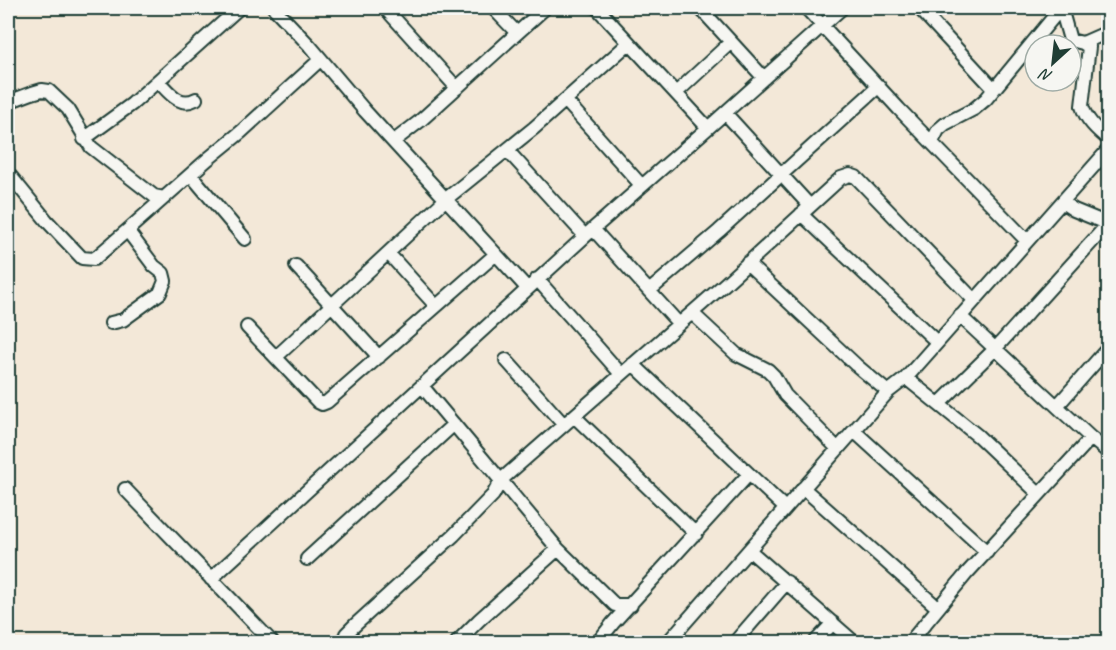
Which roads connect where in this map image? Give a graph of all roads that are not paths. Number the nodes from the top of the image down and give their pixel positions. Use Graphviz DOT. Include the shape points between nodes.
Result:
graph roads {
  1 [pos="239,8"];
  2 [pos="274,8"];
  3 [pos="386,8"];
  4 [pos="493,8"];
  5 [pos="545,8"];
  6 [pos="597,8"];
  7 [pos="700,8"];
  8 [pos="806,8"];
  9 [pos="842,8"];
  10 [pos="919,8"];
  11 [pos="824,25"];
  12 [pos="1108,32"];
  13 [pos="518,33"];
  14 [pos="1039,33"];
  15 [pos="1068,33"];
  16 [pos="732,42"];
  17 [pos="629,43"];
  18 [pos="1083,43"];
  19 [pos="1023,53"];
  20 [pos="321,59"];
  21 [pos="764,78"];
  22 [pos="158,81"];
  23 [pos="879,86"];
  24 [pos="457,88"];
  25 [pos="994,88"];
  26 [pos="676,93"];
  27 [pos="196,99"];
  28 [pos="565,100"];
  29 [pos="8,102"];
  30 [pos="726,113"];
  31 [pos="708,128"];
  32 [pos="84,139"];
  33 [pos="1108,139"];
  34 [pos="394,141"];
  35 [pos="932,142"];
  36 [pos="507,150"];
  37 [pos="1108,150"];
  38 [pos="8,173"];
  39 [pos="781,174"];
  40 [pos="191,175"];
  41 [pos="642,186"];
  42 [pos="164,198"];
  43 [pos="446,200"];
  44 [pos="1062,202"];
  45 [pos="806,210"];
  46 [pos="1108,224"];
  47 [pos="130,228"];
  48 [pos="589,232"];
  49 [pos="245,239"];
  50 [pos="1027,240"];
  51 [pos="388,253"];
  52 [pos="496,254"];
  53 [pos="747,263"];
  54 [pos="297,266"];
  55 [pos="537,279"];
  56 [pos="527,288"];
  57 [pos="649,291"];
  58 [pos="975,300"];
  59 [pos="332,304"];
  60 [pos="436,306"];
  61 [pos="692,313"];
  62 [pos="960,316"];
  63 [pos="111,323"];
  64 [pos="679,324"];
  65 [pos="247,327"];
  66 [pos="937,342"];
  67 [pos="1108,348"];
  68 [pos="995,349"];
  69 [pos="276,357"];
  70 [pos="379,357"];
  71 [pos="506,360"];
  72 [pos="633,364"];
  73 [pos="621,374"];
  74 [pos="906,378"];
  75 [pos="422,386"];
  76 [pos="888,392"];
  77 [pos="939,404"];
  78 [pos="1057,406"];
  79 [pos="569,421"];
  80 [pos="454,424"];
  81 [pos="854,431"];
  82 [pos="1091,438"];
  83 [pos="838,449"];
  84 [pos="1108,452"];
  85 [pos="748,474"];
  86 [pos="501,480"];
  87 [pos="803,488"];
  88 [pos="126,489"];
  89 [pos="1039,494"];
  90 [pos="785,508"];
  91 [pos="696,534"];
  92 [pos="558,549"];
  93 [pos="749,550"];
  94 [pos="987,552"];
  95 [pos="307,560"];
  96 [pos="211,579"];
  97 [pos="787,582"];
  98 [pos="631,605"];
  99 [pos="938,608"];
  100 [pos="832,623"];
  101 [pos="272,642"];
  102 [pos="346,642"];
  103 [pos="457,642"];
  104 [pos="598,642"];
  105 [pos="668,642"];
  106 [pos="735,642"];
  107 [pos="815,642"];
  108 [pos="854,642"];
  109 [pos="910,642"];
  1 -- 22 [label="street"];
  2 -- 20 [label="street"];
  3 -- 24 [label="street"];
  4 -- 13 [label="street"];
  5 -- 13 [label="street"];
  6 -- 17 [label="street"];
  7 -- 16 [label="street"];
  8 -- 11 [label="street"];
  9 -- 11 [label="street"];
  10 -- 25 [label="street"];
  11 -- 21 [label="street"];
  11 -- 23 [label="street"];
  12 -- 18 [label="street"];
  13 -- 24 [label="street"];
  14 -- 15 [label="street" via="1060,8"];
  16 -- 21 [label="street"];
  16 -- 26 [label="street"];
  17 -- 26 [label="street"];
  17 -- 28 [label="street"];
  18 -- 33 [label="street" via="1089,52 1082,106 1097,130"];
  19 -- 25 [label="street"];
  20 -- 34 [label="street"];
  20 -- 40 [label="street"];
  21 -- 30 [label="street"];
  22 -- 27 [label="street" via="180,101"];
  22 -- 32 [label="street"];
  23 -- 35 [label="street"];
  23 -- 39 [label="street"];
  24 -- 34 [label="street"];
  25 -- 35 [label="street" via="974,109 938,130"];
  26 -- 31 [label="street"];
  28 -- 36 [label="street"];
  28 -- 41 [label="street"];
  29 -- 32 [label="street" via="49,91 69,110"];
  30 -- 31 [label="street"];
  30 -- 39 [label="street"];
  31 -- 41 [label="street"];
  32 -- 42 [label="street" via="154,196"];
  34 -- 43 [label="street"];
  35 -- 50 [label="street"];
  36 -- 43 [label="street"];
  36 -- 48 [label="street"];
  37 -- 44 [label="street"];
  38 -- 47 [label="street" via="82,258 94,259"];
  39 -- 45 [label="street"];
  39 -- 57 [label="street"];
  40 -- 42 [label="street"];
  40 -- 49 [label="street"];
  41 -- 48 [label="street"];
  42 -- 47 [label="street"];
  43 -- 51 [label="street"];
  43 -- 52 [label="street"];
  44 -- 46 [label="street"];
  44 -- 50 [label="street"];
  45 -- 53 [label="street"];
  45 -- 58 [label="street" via="841,178 856,177"];
  45 -- 66 [label="street"];
  46 -- 68 [label="street"];
  47 -- 63 [label="street" via="130,234 163,273 165,281 152,299 123,320"];
  48 -- 55 [label="street"];
  48 -- 57 [label="street"];
  50 -- 58 [label="street"];
  51 -- 59 [label="street"];
  51 -- 60 [label="street"];
  52 -- 56 [label="street"];
  52 -- 60 [label="street"];
  53 -- 61 [label="street"];
  53 -- 76 [label="street"];
  54 -- 59 [label="street"];
  55 -- 56 [label="street"];
  55 -- 73 [label="street"];
  56 -- 75 [label="street"];
  57 -- 64 [label="street"];
  58 -- 62 [label="street"];
  59 -- 69 [label="street"];
  59 -- 70 [label="street"];
  60 -- 70 [label="street"];
  61 -- 64 [label="street"];
  61 -- 83 [label="street" via="736,354 768,370 785,395"];
  62 -- 66 [label="street"];
  62 -- 68 [label="street"];
  64 -- 72 [label="street"];
  65 -- 69 [label="street"];
  66 -- 74 [label="street"];
  67 -- 78 [label="street"];
  68 -- 77 [label="street"];
  68 -- 78 [label="street"];
  69 -- 70 [label="street" via="322,404"];
  71 -- 79 [label="street"];
  72 -- 73 [label="street"];
  72 -- 85 [label="street"];
  73 -- 79 [label="street"];
  74 -- 76 [label="street"];
  74 -- 77 [label="street"];
  75 -- 80 [label="street"];
  75 -- 96 [label="street"];
  76 -- 81 [label="street"];
  77 -- 89 [label="street"];
  78 -- 82 [label="street"];
  79 -- 86 [label="street"];
  79 -- 91 [label="street"];
  80 -- 86 [label="street"];
  80 -- 95 [label="street"];
  81 -- 83 [label="street"];
  81 -- 94 [label="street"];
  82 -- 84 [label="street"];
  82 -- 89 [label="street"];
  83 -- 87 [label="street"];
  85 -- 90 [label="street"];
  85 -- 91 [label="street"];
  86 -- 92 [label="street"];
  86 -- 102 [label="street" via="493,495 454,535 346,634"];
  87 -- 90 [label="street"];
  87 -- 99 [label="street"];
  88 -- 96 [label="street"];
  89 -- 94 [label="street"];
  90 -- 93 [label="street"];
  91 -- 98 [label="street"];
  92 -- 98 [label="street" via="615,605"];
  92 -- 103 [label="street"];
  93 -- 97 [label="street"];
  93 -- 105 [label="street"];
  94 -- 99 [label="street"];
  96 -- 101 [label="street"];
  97 -- 100 [label="street"];
  97 -- 106 [label="street"];
  98 -- 104 [label="street"];
  99 -- 109 [label="street"];
  100 -- 107 [label="street"];
  100 -- 108 [label="street"];
}
